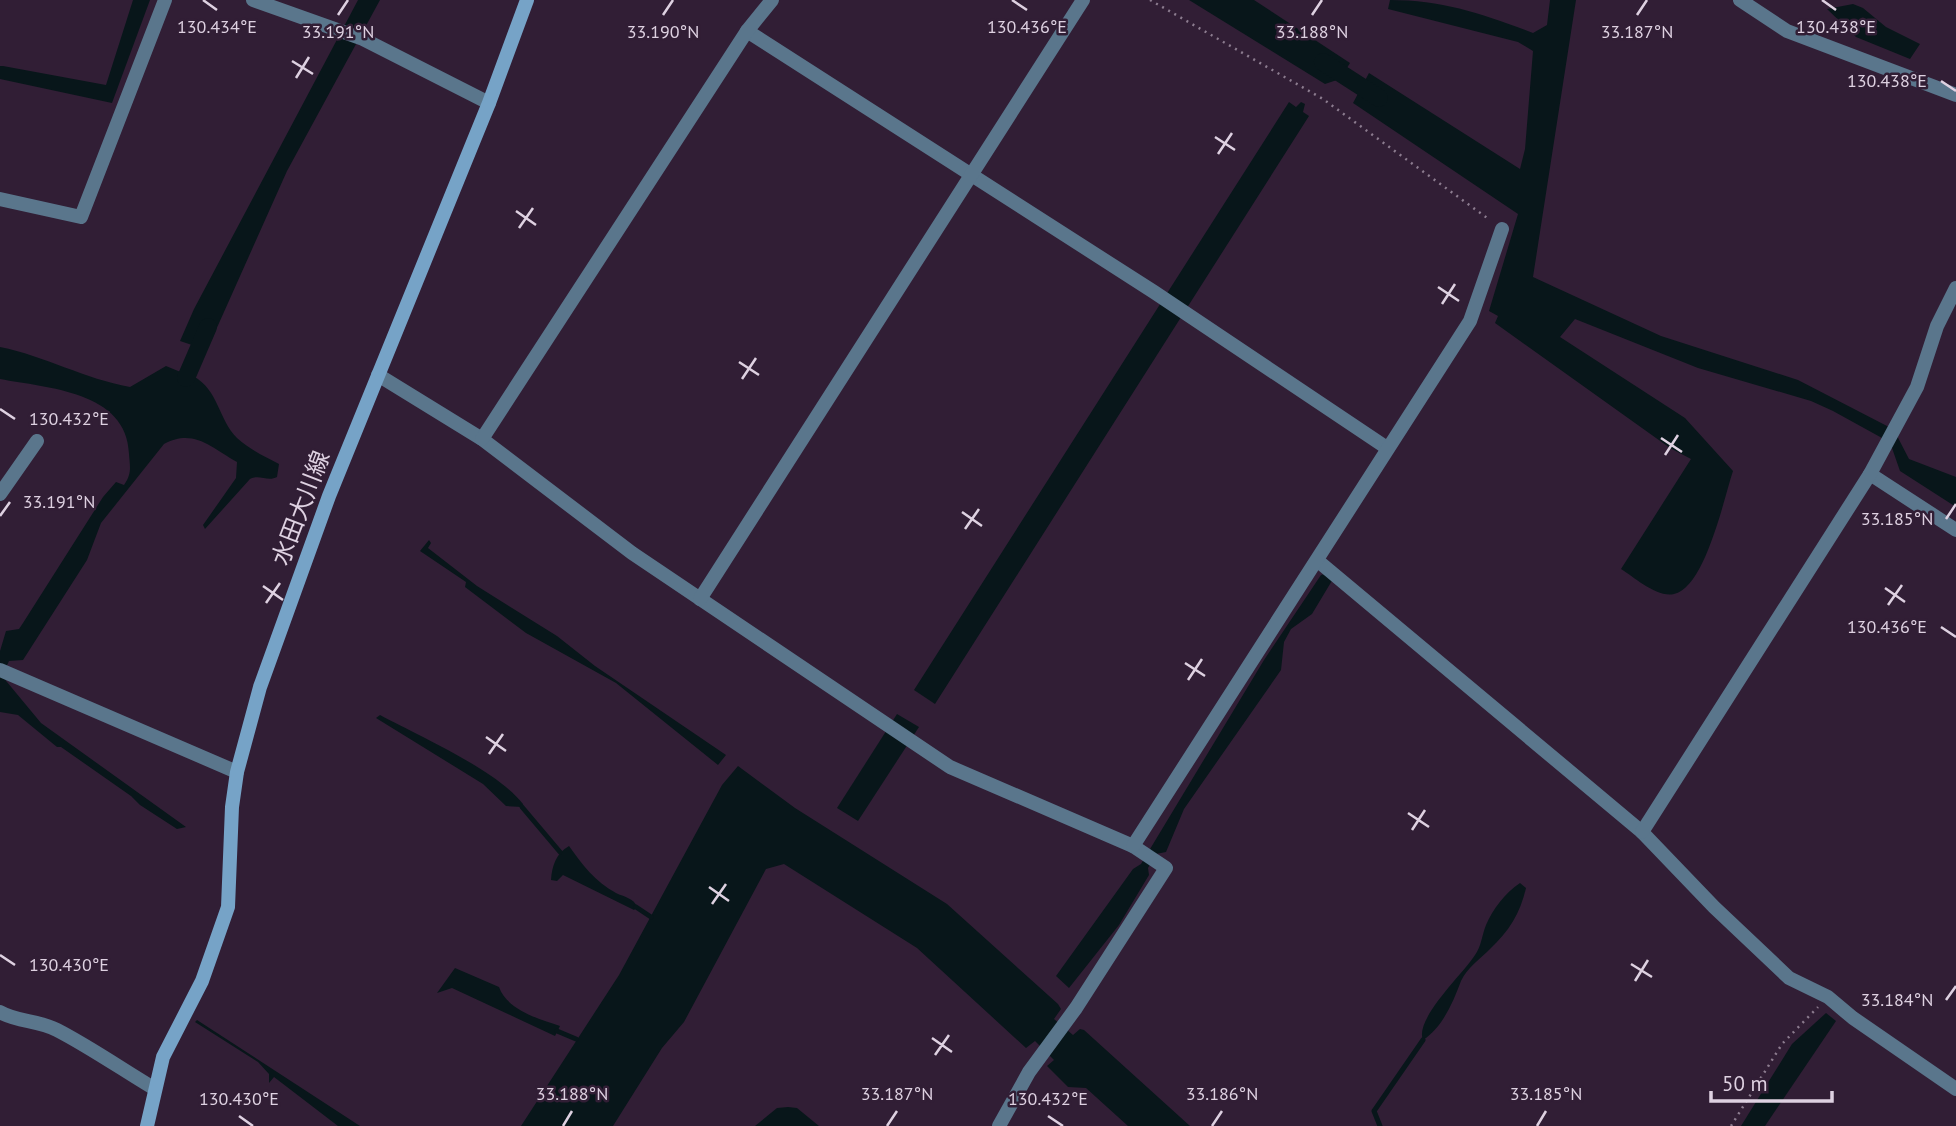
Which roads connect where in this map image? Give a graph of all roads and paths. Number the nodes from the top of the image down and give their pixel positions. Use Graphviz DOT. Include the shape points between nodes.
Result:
graph roads {
  1 [pos="165,0"];
  2 [pos="253,0"];
  3 [pos="527,0"];
  4 [pos="772,0"];
  5 [pos="1083,0"];
  6 [pos="1150,0"];
  7 [pos="1740,0"];
  8 [pos="747,31"];
  9 [pos="1956,95"];
  10 [pos="489,103"];
  11 [pos="970,176"];
  12 [pos="0,199"];
  13 [pos="1502,229"];
  14 [pos="1956,288"];
  15 [pos="379,375"];
  16 [pos="482,439"];
  17 [pos="37,442"];
  18 [pos="1387,448"];
  19 [pos="1870,474"];
  20 [pos="0,494"];
  21 [pos="1956,530"];
  22 [pos="1318,561"];
  23 [pos="700,599"];
  24 [pos="0,670"];
  25 [pos="237,772"];
  26 [pos="1642,832"];
  27 [pos="1133,846"];
  28 [pos="1828,997"];
  29 [pos="0,1012"];
  30 [pos="155,1089"];
  31 [pos="1956,1089"];
  32 [pos="147,1126"];
  33 [pos="999,1126"];
  34 [pos="1731,1126"];
  1 -- 12 [label="street" via="81,217"];
  2 -- 10 [label="street" via="363,39"];
  3 -- 10 [label="main road, 水田大川線"];
  4 -- 8 [label="street"];
  5 -- 11 [label="street"];
  6 -- 13 [label="path" via="1323,99"];
  7 -- 9 [label="street" via="1787,31"];
  8 -- 11 [label="street"];
  8 -- 16 [label="street"];
  10 -- 15 [label="main road, 水田大川線"];
  11 -- 18 [label="street"];
  11 -- 23 [label="street"];
  13 -- 18 [label="street" via="1470,321"];
  14 -- 19 [label="street" via="1937,326 1917,387"];
  15 -- 16 [label="street"];
  15 -- 25 [label="main road, 水田大川線" via="287,609"];
  16 -- 23 [label="street"];
  17 -- 20 [label="street"];
  18 -- 22 [label="street"];
  19 -- 21 [label="street"];
  19 -- 26 [label="street"];
  22 -- 26 [label="street"];
  22 -- 27 [label="street"];
  23 -- 27 [label="street" via="950,767"];
  24 -- 25 [label="street"];
  25 -- 30 [label="main road, 水田大川線" via="228,907 202,981 163,1057"];
  26 -- 28 [label="street" via="1789,978"];
  27 -- 33 [label="street" via="1166,868 1029,1072"];
  28 -- 31 [label="street"];
  28 -- 34 [label="path" via="1782,1044"];
  29 -- 30 [label="street" via="56,1029"];
  30 -- 32 [label="main road, 水田大川線"];
}
